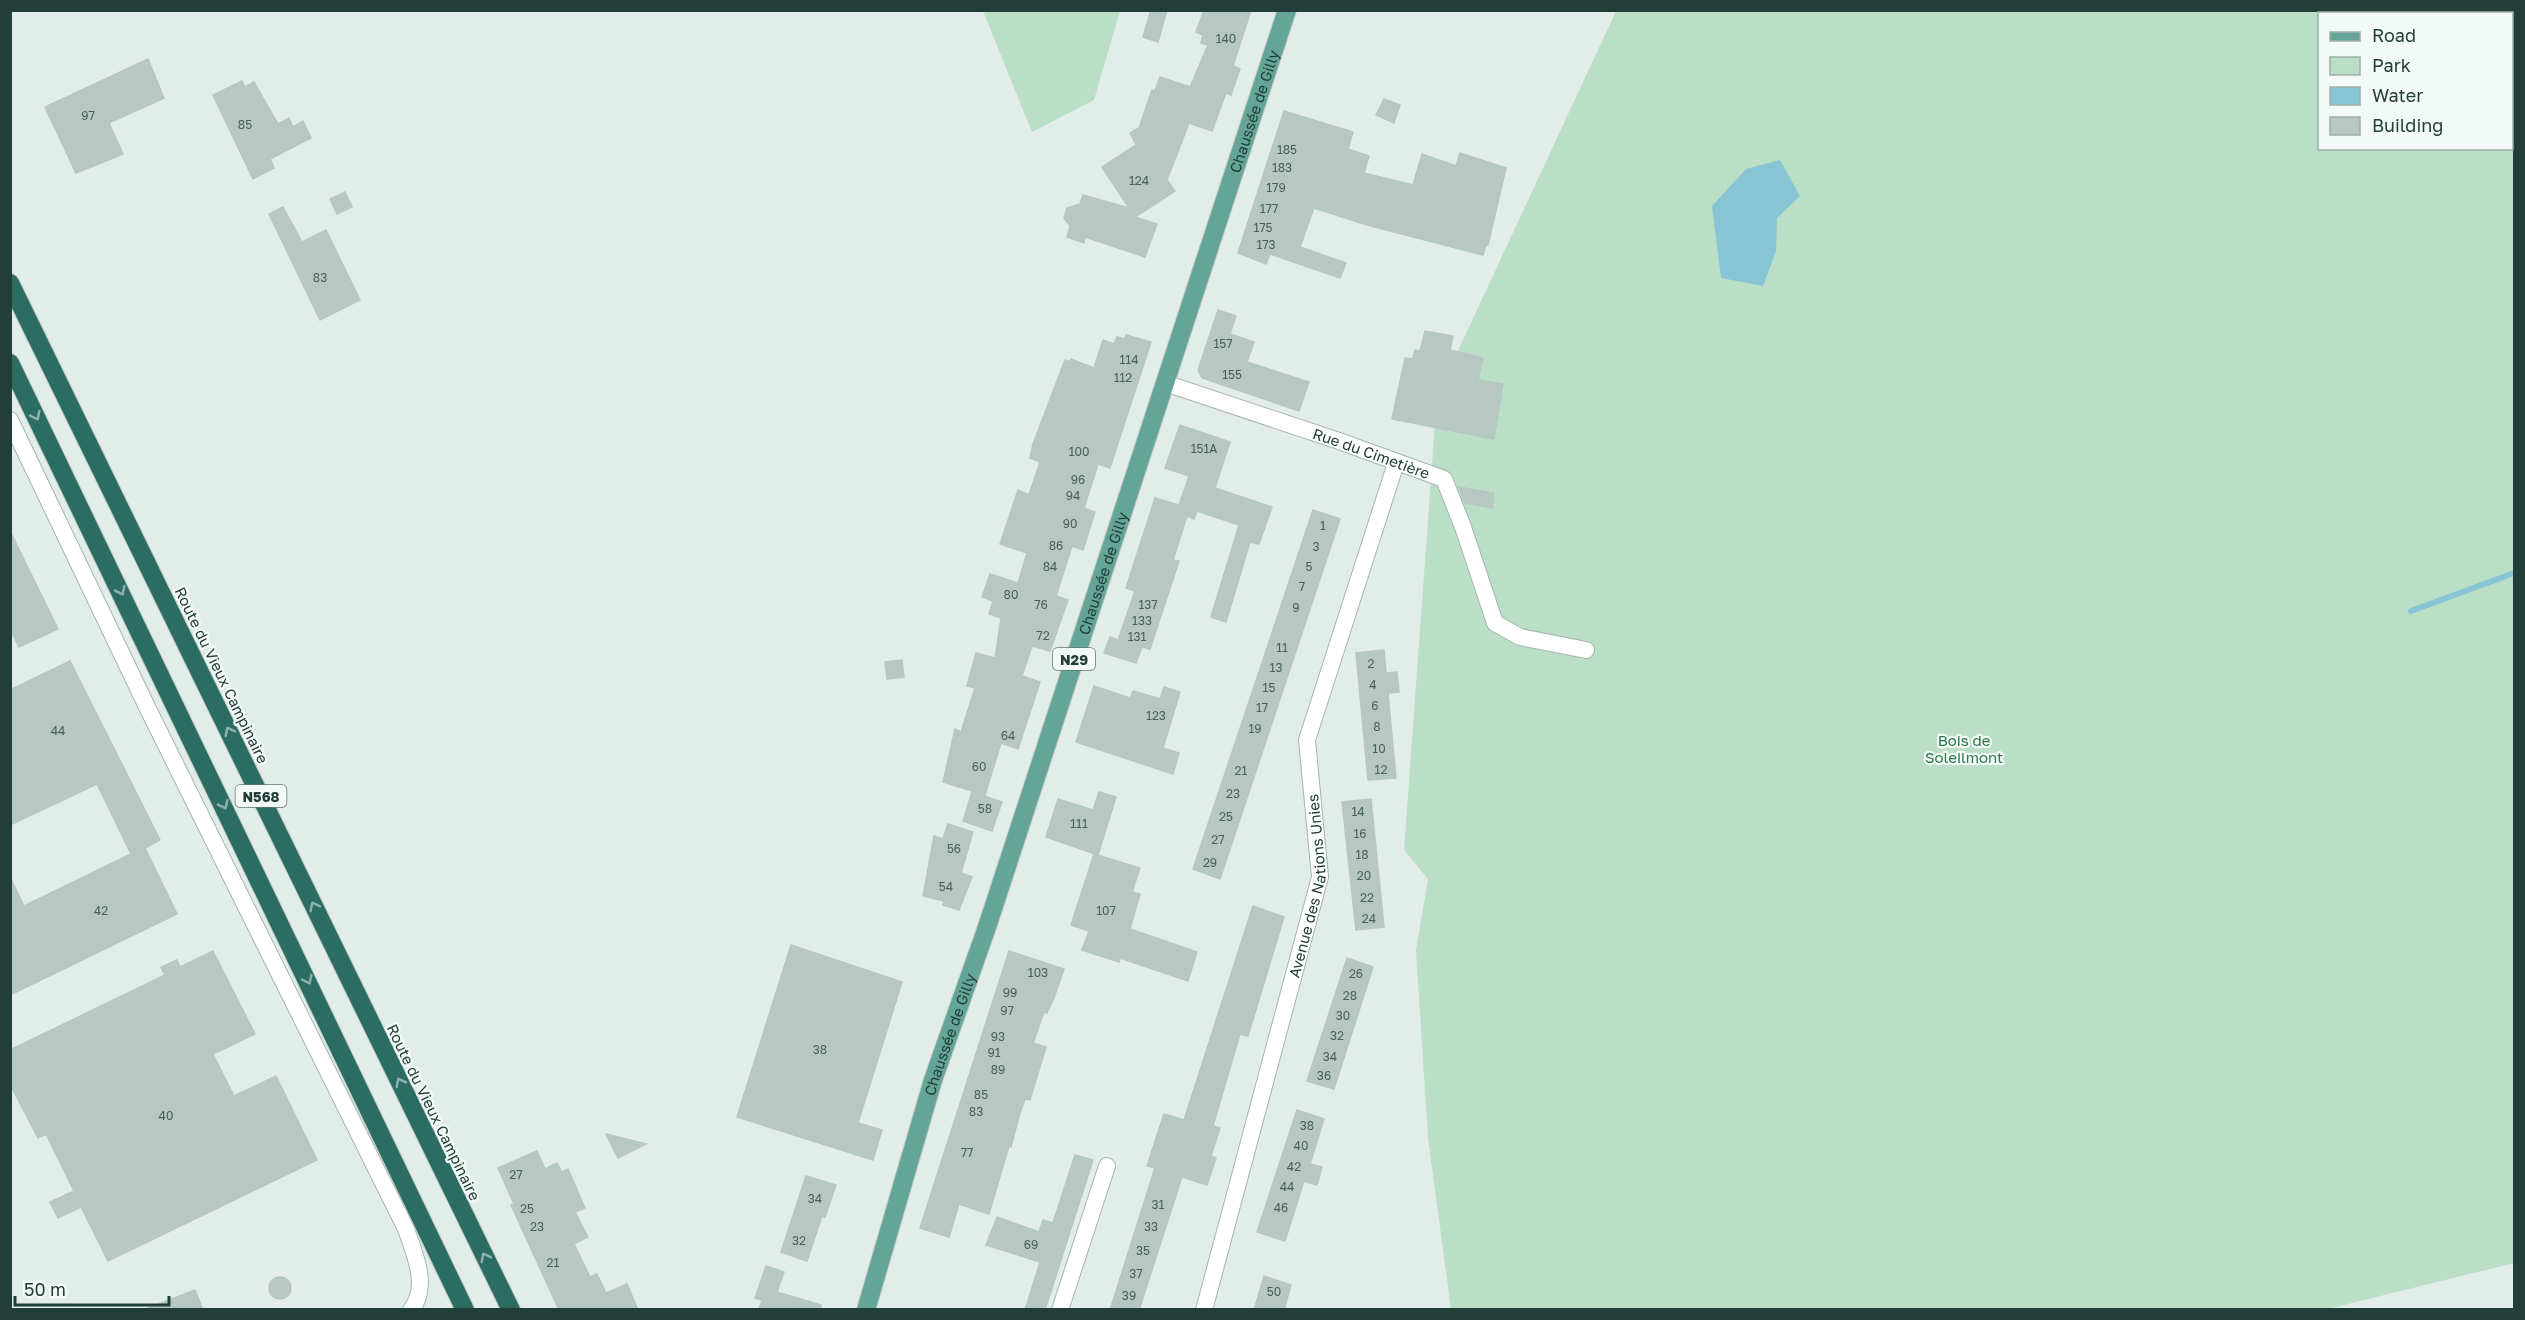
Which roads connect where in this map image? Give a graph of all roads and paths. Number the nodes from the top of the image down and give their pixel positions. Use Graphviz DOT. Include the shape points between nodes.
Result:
graph roads {
  1 [pos="1287,10"];
  2 [pos="10,283"];
  3 [pos="10,363"];
  4 [pos="1165,383"];
  5 [pos="10,420"];
  6 [pos="1396,463"];
  7 [pos="1586,650"];
  8 [pos="1107,1166"];
  9 [pos="411,1310"];
  10 [pos="465,1310"];
  11 [pos="511,1310"];
  12 [pos="866,1310"];
  13 [pos="1059,1310"];
  14 [pos="1204,1310"];
  1 -- 4 [label="main road, Chaussée de Gilly / N29"];
  11 -- 2 [label="highway, Route du Vieux Campinaire / N568, one-way"];
  3 -- 10 [label="highway, N568, one-way"];
  4 -- 6 [label="street, Rue du Cimetière"];
  4 -- 12 [label="main road, Chaussée de Gilly / N29" via="933,1080"];
  5 -- 9 [label="street" via="148,710 406,1229 421,1274 416,1304"];
  6 -- 7 [label="street, Rue du Cimetière" via="1444,479 1495,623 1520,637"];
  6 -- 14 [label="street, Avenue des Nations Unies" via="1307,740 1320,877"];
  8 -- 13 [label="street"];
}
